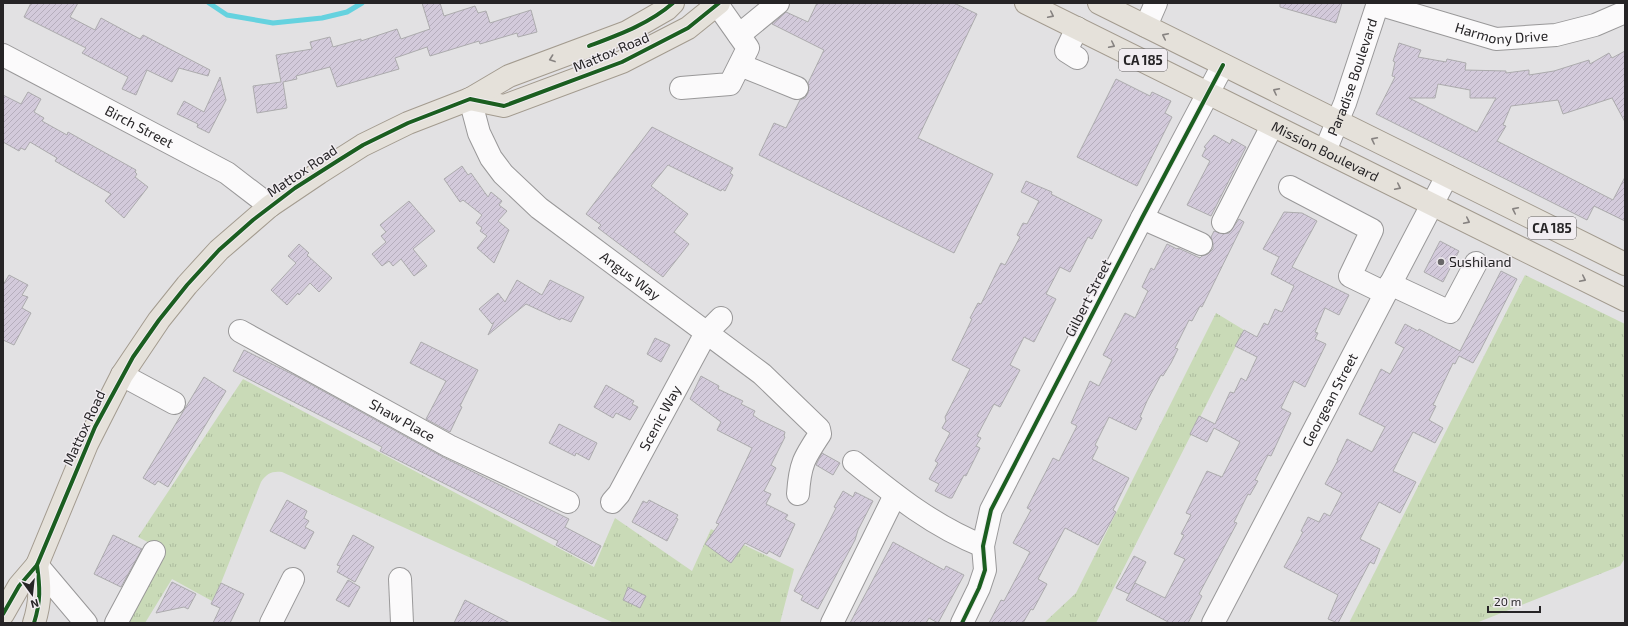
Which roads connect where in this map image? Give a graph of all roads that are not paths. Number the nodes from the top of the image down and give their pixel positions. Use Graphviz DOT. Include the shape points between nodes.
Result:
graph roads {
  1 [pos="673,3"];
  2 [pos="778,3"];
  3 [pos="1026,3"];
  4 [pos="1099,3"];
  5 [pos="1156,3"];
  6 [pos="718,4"];
  7 [pos="1378,4"];
  8 [pos="1625,12"];
  9 [pos="1146,26"];
  10 [pos="1077,28"];
  11 [pos="739,35"];
  12 [pos="3,55"];
  13 [pos="1076,58"];
  14 [pos="740,65"];
  15 [pos="1223,65"];
  16 [pos="681,88"];
  17 [pos="797,88"];
  18 [pos="1209,92"];
  19 [pos="470,99"];
  20 [pos="1338,122"];
  21 [pos="1272,126"];
  22 [pos="1325,151"];
  23 [pos="1447,176"];
  24 [pos="1290,186"];
  25 [pos="1432,204"];
  26 [pos="270,206"];
  27 [pos="1142,218"];
  28 [pos="1223,222"];
  29 [pos="1201,244"];
  30 [pos="1476,263"];
  31 [pos="1625,264"];
  32 [pos="1387,288"];
  33 [pos="1625,300"];
  34 [pos="722,318"];
  35 [pos="240,331"];
  36 [pos="706,333"];
  37 [pos="122,375"];
  38 [pos="174,403"];
  39 [pos="854,462"];
  40 [pos="798,494"];
  41 [pos="895,495"];
  42 [pos="568,502"];
  43 [pos="612,502"];
  44 [pos="984,546"];
  45 [pos="154,552"];
  46 [pos="37,565"];
  47 [pos="400,579"];
  48 [pos="293,580"];
  49 [pos="3,614"];
  50 [pos="34,623"];
  51 [pos="86,623"];
  52 [pos="116,623"];
  53 [pos="271,623"];
  54 [pos="402,623"];
  55 [pos="832,623"];
  56 [pos="962,623"];
  57 [pos="1213,623"];
  1 -- 19 [label="main road, Mattox Road, one-way" via="627,32 509,76"];
  2 -- 11 [label="street"];
  3 -- 10 [label="main road, Mission Boulevard / CA 185, one-way"];
  4 -- 9 [label="main road, CA 185"];
  5 -- 9 [label="street"];
  6 -- 11 [label="street"];
  6 -- 19 [label="main road, Mattox Road" via="688,28 622,62 504,106"];
  7 -- 8 [label="street, Harmony Drive" via="1496,39 1556,35 1595,25"];
  7 -- 20 [label="street, Paradise Boulevard"];
  15 -- 9 [label="main road, CA 185, one-way"];
  10 -- 13 [label="street" via="1066,51"];
  10 -- 18 [label="main road, Mission Boulevard / CA 185, one-way"];
  11 -- 14 [label="street" via="748,48"];
  12 -- 26 [label="street, Birch Street" via="227,173"];
  14 -- 16 [label="street" via="730,84"];
  14 -- 17 [label="street"];
  15 -- 18 [label="street, Gilbert Street"];
  20 -- 15 [label="main road, CA 185, one-way"];
  18 -- 21 [label="main road, Mission Boulevard / CA 185"];
  18 -- 27 [label="street, Gilbert Street"];
  19 -- 26 [label="main road, Mattox Road" via="408,123 363,145"];
  19 -- 36 [label="street, Angus Way" via="479,133 491,158 503,174 547,215"];
  20 -- 22 [label="street, Paradise Boulevard"];
  23 -- 20 [label="main road, CA 185, one-way"];
  21 -- 22 [label="main road, Mission Boulevard / CA 185"];
  21 -- 28 [label="street"];
  22 -- 25 [label="main road, Mission Boulevard / CA 185, one-way"];
  23 -- 25 [label="street, Georgean Street"];
  31 -- 23 [label="main road, CA 185, one-way"];
  24 -- 32 [label="street" via="1372,230 1350,276"];
  25 -- 32 [label="street, Georgean Street"];
  25 -- 33 [label="main road, Mission Boulevard / CA 185, one-way"];
  26 -- 37 [label="main road, Mattox Road" via="219,250 187,285 159,320"];
  27 -- 29 [label="street"];
  27 -- 44 [label="street, Gilbert Street" via="991,510"];
  30 -- 32 [label="street" via="1450,312"];
  32 -- 57 [label="street, Georgean Street"];
  34 -- 36 [label="street, Scenic Way"];
  35 -- 42 [label="street, Shaw Place" via="449,446"];
  36 -- 40 [label="street, Angus Way" via="762,374 819,429 820,434 802,465 798,478"];
  36 -- 43 [label="street, Scenic Way" via="619,494"];
  37 -- 38 [label="street"];
  37 -- 46 [label="main road, Mattox Road" via="87,444"];
  39 -- 41 [label="street"];
  41 -- 44 [label="street" via="920,514 961,537"];
  41 -- 55 [label="street"];
  44 -- 56 [label="street, Gilbert Street" via="985,570"];
  45 -- 52 [label="street"];
  46 -- 49 [label="main road" via="19,586"];
  46 -- 50 [label="main road" via="40,591"];
  46 -- 51 [label="street"];
  47 -- 54 [label="street"];
  48 -- 53 [label="street"];
}
